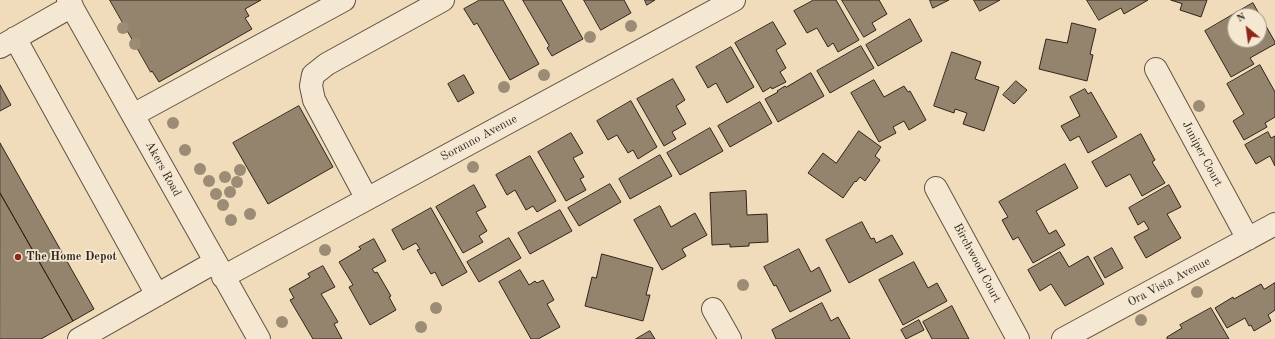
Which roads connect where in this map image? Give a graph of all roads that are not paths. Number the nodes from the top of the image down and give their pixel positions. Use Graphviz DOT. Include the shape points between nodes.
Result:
graph roads {
  1 [pos="344,0"];
  2 [pos="443,0"];
  3 [pos="734,0"];
  4 [pos="70,3"];
  5 [pos="7,42"];
  6 [pos="1156,69"];
  7 [pos="133,116"];
  8 [pos="936,188"];
  9 [pos="367,199"];
  10 [pos="1275,224"];
  11 [pos="1248,239"];
  12 [pos="219,269"];
  13 [pos="157,295"];
  14 [pos="713,309"];
  15 [pos="79,339"];
  16 [pos="259,339"];
  17 [pos="730,339"];
  18 [pos="1018,339"];
  19 [pos="1063,339"];
  1 -- 7 [label="street"];
  2 -- 9 [label="street" via="327,64 313,75 311,86 314,100"];
  3 -- 9 [label="street, Soranno Avenue"];
  4 -- 5 [label="street"];
  4 -- 7 [label="street, Akers Road"];
  5 -- 13 [label="street"];
  6 -- 11 [label="street, Juniper Court"];
  7 -- 12 [label="street, Akers Road"];
  8 -- 18 [label="street, Birchwood Court"];
  9 -- 12 [label="street, Soranno Avenue"];
  10 -- 11 [label="street, Ora Vista Avenue"];
  11 -- 19 [label="street, Ora Vista Avenue"];
  12 -- 13 [label="street, Soranno Avenue"];
  12 -- 16 [label="street, Akers Road"];
  13 -- 15 [label="street, Soranno Avenue"];
  14 -- 17 [label="street"];
}
